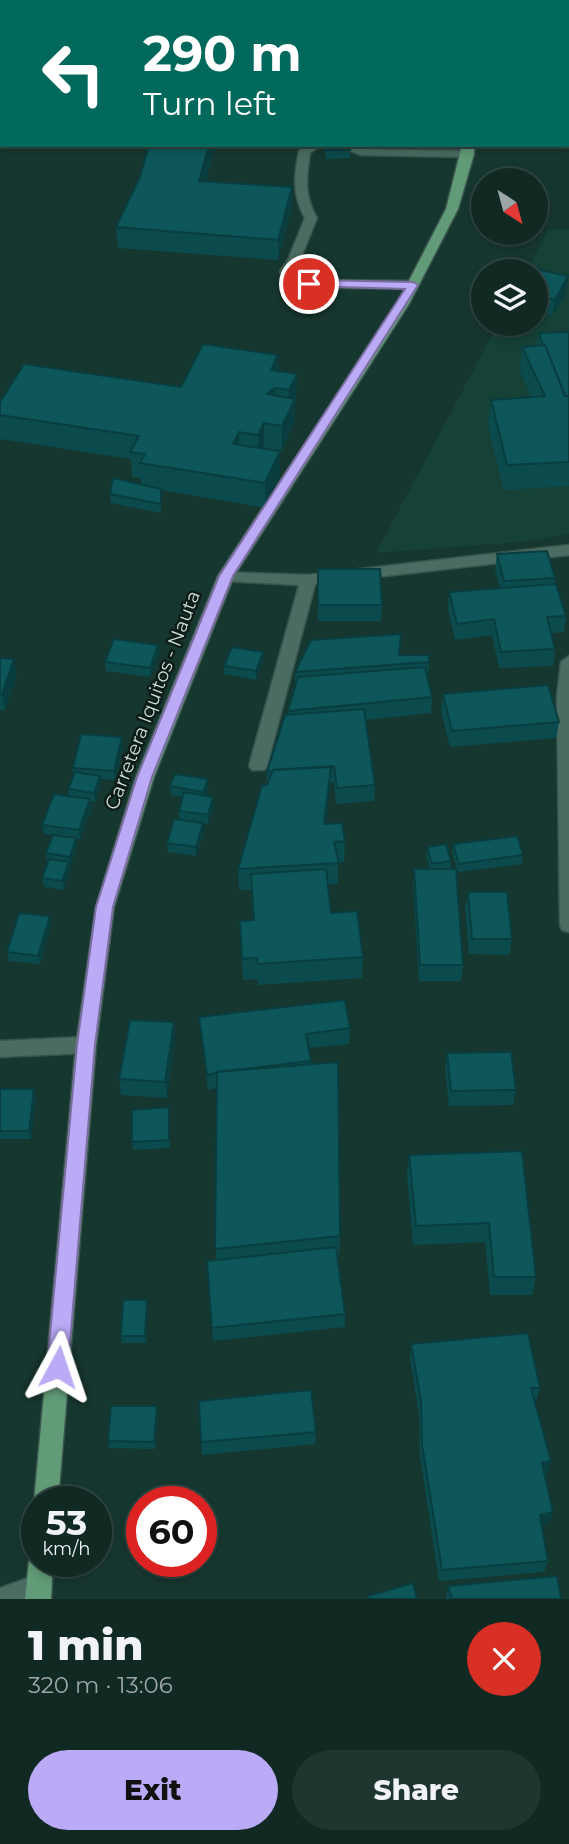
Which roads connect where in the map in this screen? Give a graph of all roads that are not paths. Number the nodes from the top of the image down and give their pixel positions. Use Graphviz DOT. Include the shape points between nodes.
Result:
graph roads {
  1 [pos="312,147"];
  2 [pos="346,147"];
  3 [pos="468,150"];
  4 [pos="413,285"];
  5 [pos="569,550"];
  6 [pos="226,576"];
  7 [pos="308,580"];
  8 [pos="569,662"];
  9 [pos="258,766"];
  10 [pos="569,925"];
  11 [pos="86,1045"];
  12 [pos="0,1049"];
  13 [pos="47,1486"];
  14 [pos="38,1593"];
  15 [pos="3,1599"];
  1 -- 4 [label="street" via="305,150 298,192 311,218 286,271 287,279 309,284"];
  2 -- 3 [label="street" via="361,152"];
  3 -- 4 [label="main road, Carretera Iquitos - Nauta" via="452,209"];
  4 -- 6 [label="main road, Carretera Iquitos - Nauta"];
  5 -- 7 [label="street"];
  6 -- 7 [label="street"];
  6 -- 11 [label="main road, Carretera Iquitos - Nauta" via="145,777 105,907"];
  7 -- 9 [label="street"];
  8 -- 10 [label="street" via="565,697"];
  11 -- 12 [label="street"];
  11 -- 13 [label="main road, Carretera Iquitos - Nauta"];
  14 -- 15 [label="street"];
}
